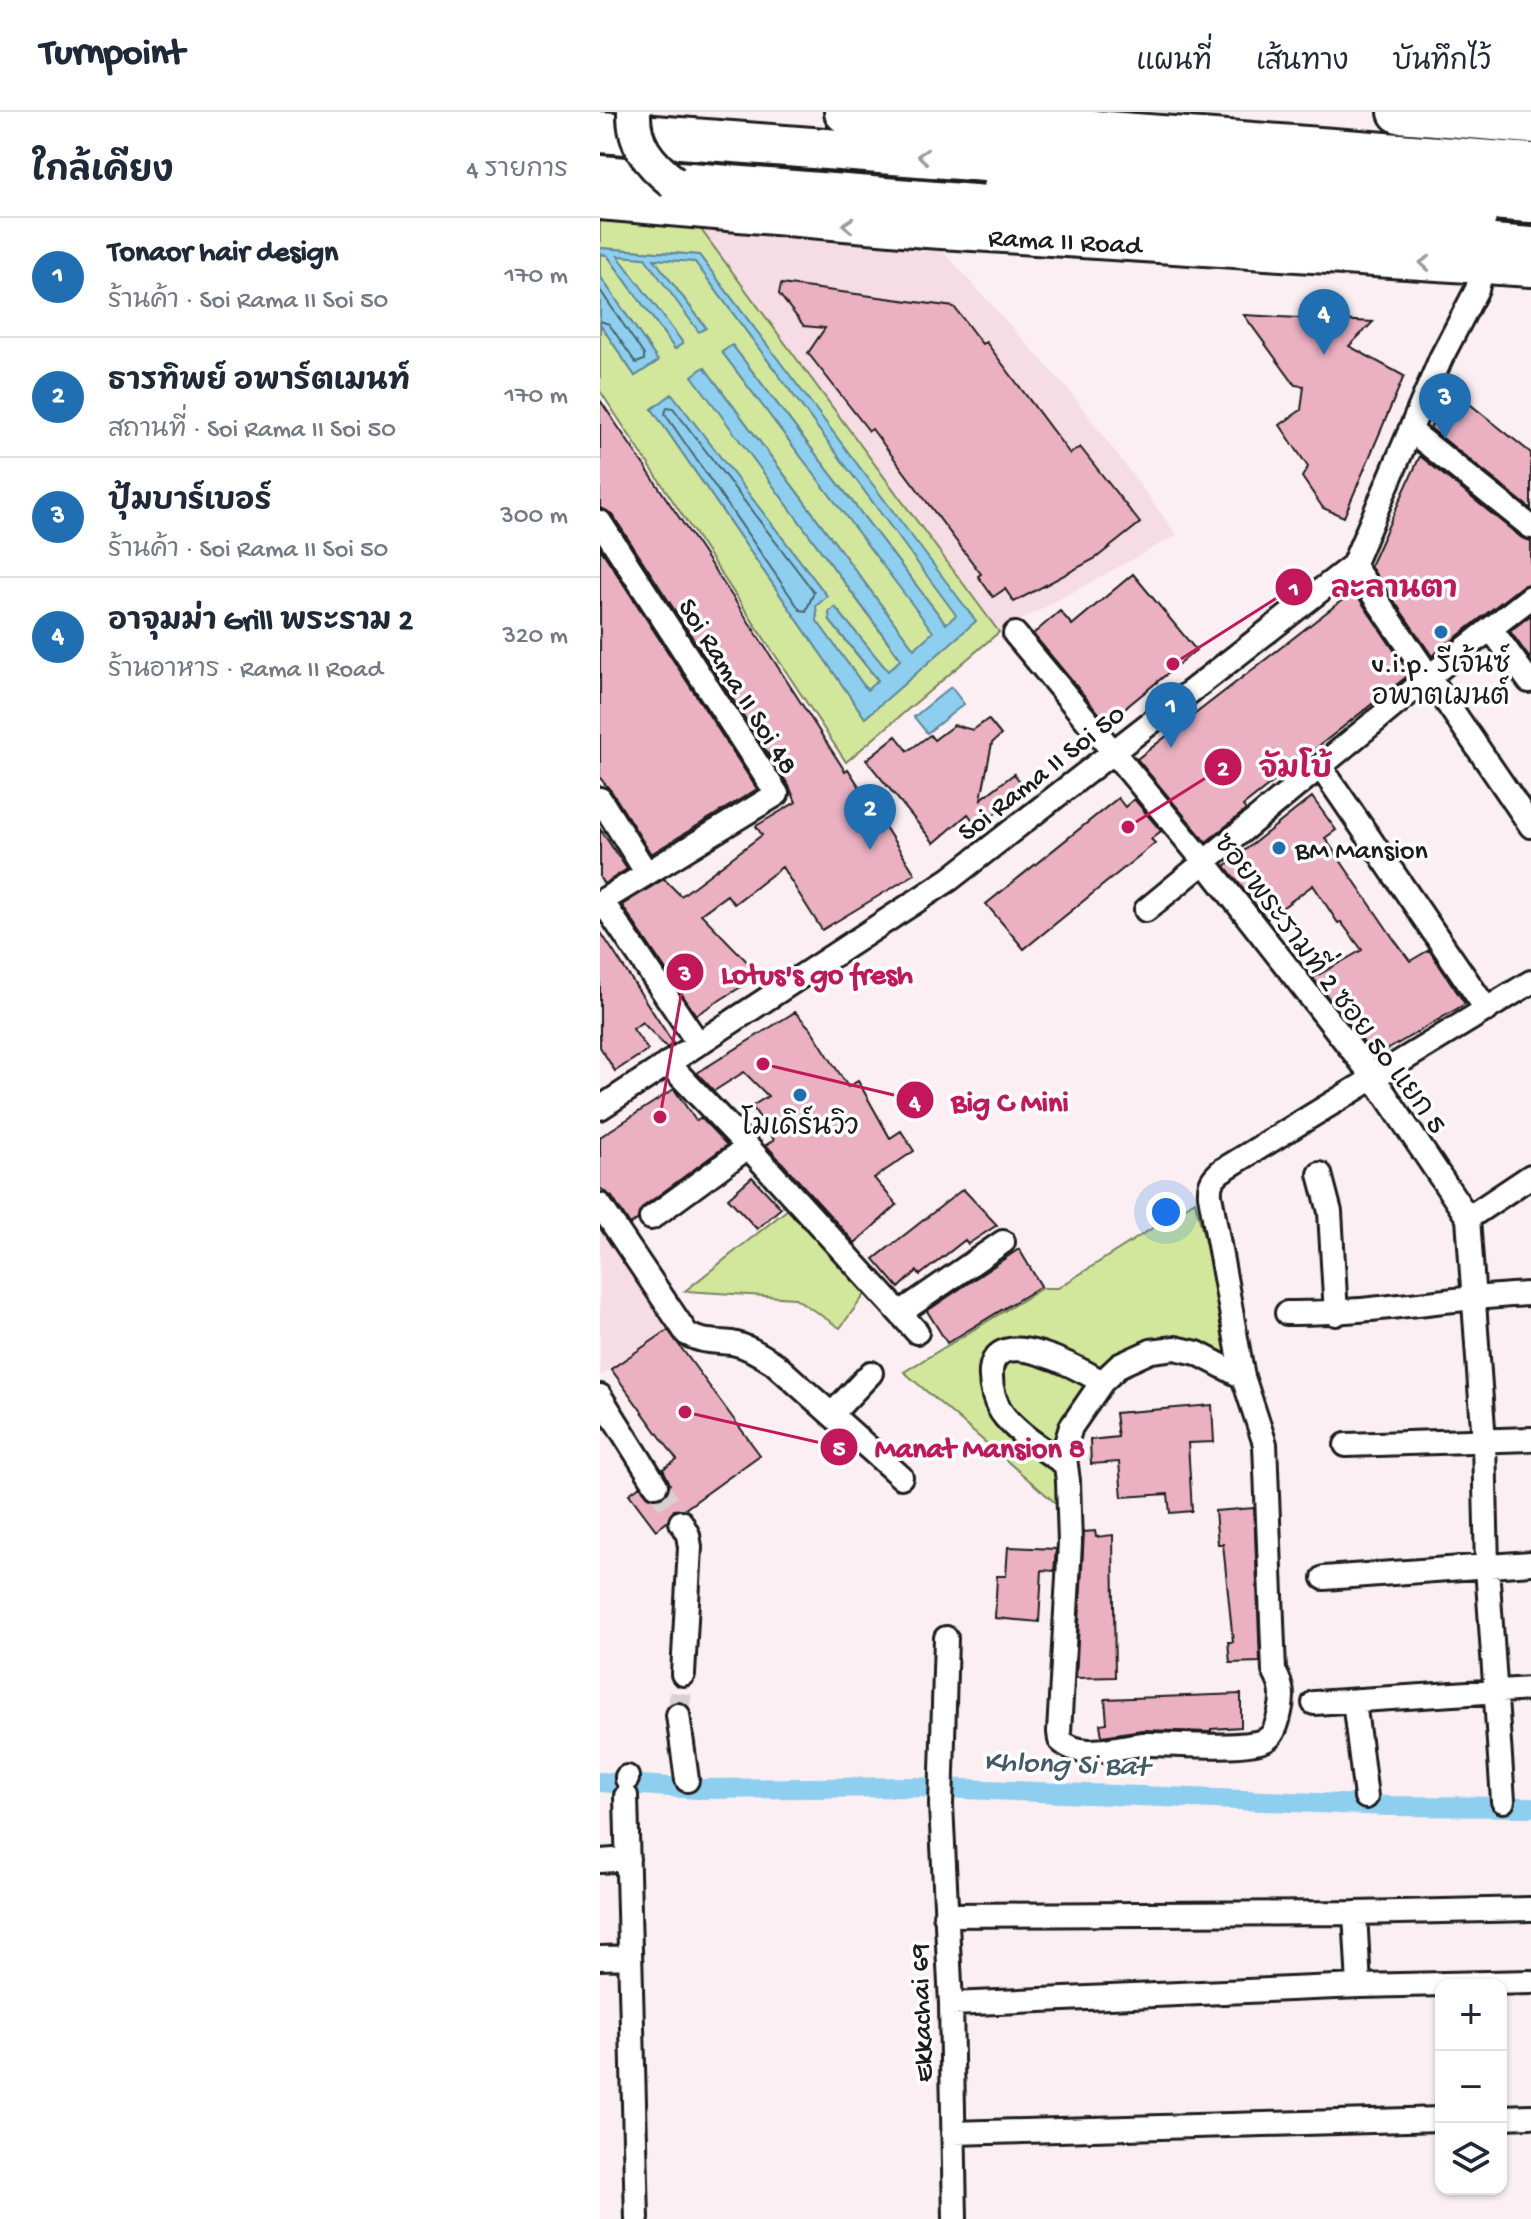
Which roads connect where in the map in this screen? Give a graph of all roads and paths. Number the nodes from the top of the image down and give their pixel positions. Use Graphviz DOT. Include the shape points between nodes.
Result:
graph roads {
  1 [pos="634,112"];
  2 [pos="845,112"];
  3 [pos="957,112"];
  4 [pos="1399,112"];
  5 [pos="1531,123"];
  6 [pos="600,132"];
  7 [pos="1531,157"];
  8 [pos="600,160"];
  9 [pos="1531,164"];
  10 [pos="600,176"];
  11 [pos="673,182"];
  12 [pos="1531,202"];
  13 [pos="600,203"];
  14 [pos="1531,221"];
  15 [pos="1531,248"];
  16 [pos="1483,267"];
  17 [pos="1531,270"];
  18 [pos="1410,430"];
  19 [pos="600,522"];
  20 [pos="1531,527"];
  21 [pos="1353,565"];
  22 [pos="1531,597"];
  23 [pos="1491,629"];
  24 [pos="1015,634"];
  25 [pos="1430,676"];
  26 [pos="1529,681"];
  27 [pos="1114,751"];
  28 [pos="1320,766"];
  29 [pos="600,799"];
  30 [pos="1531,826"];
  31 [pos="1204,861"];
  32 [pos="646,872"];
  33 [pos="1146,910"];
  34 [pos="1531,982"];
  35 [pos="1487,1010"];
  36 [pos="698,1043"];
  37 [pos="668,1063"];
  38 [pos="1374,1078"];
  39 [pos="600,1108"];
  40 [pos="748,1147"];
  41 [pos="1320,1174"];
  42 [pos="1531,1176"];
  43 [pos="600,1205"];
  44 [pos="651,1218"];
  45 [pos="1468,1218"];
  46 [pos="1003,1242"];
  47 [pos="1531,1294"];
  48 [pos="1475,1296"];
  49 [pos="900,1313"];
  50 [pos="1287,1313"];
  51 [pos="1336,1314"];
  52 [pos="917,1332"];
  53 [pos="871,1373"];
  54 [pos="1243,1377"];
  55 [pos="1102,1382"];
  56 [pos="600,1396"];
  57 [pos="832,1414"];
  58 [pos="1531,1439"];
  59 [pos="1484,1442"];
  60 [pos="1346,1445"];
  61 [pos="1064,1463"];
  62 [pos="901,1477"];
  63 [pos="656,1485"];
  64 [pos="681,1522"];
  65 [pos="1531,1563"];
  66 [pos="1487,1567"];
  67 [pos="1324,1578"];
  68 [pos="946,1638"];
  69 [pos="683,1674"];
  70 [pos="1531,1689"];
  71 [pos="1497,1693"];
  72 [pos="1354,1701"];
  73 [pos="1314,1703"];
  74 [pos="678,1715"];
  75 [pos="687,1780"];
  76 [pos="627,1784"];
  77 [pos="1366,1797"];
  78 [pos="1503,1801"];
  79 [pos="628,1859"];
  80 [pos="600,1861"];
  81 [pos="1531,1909"];
  82 [pos="1355,1913"];
  83 [pos="945,1915"];
  84 [pos="630,1957"];
  85 [pos="600,1958"];
  86 [pos="1531,1982"];
  87 [pos="1359,1986"];
  88 [pos="951,2004"];
  89 [pos="1531,2116"];
  90 [pos="1507,2117"];
  91 [pos="1435,2119"];
  92 [pos="953,2133"];
  93 [pos="637,2219"];
  94 [pos="955,2219"];
  1 -- 11 [label="main road, bridge" via="635,133 644,152"];
  2 -- 9 [label="highway"];
  3 -- 7 [label="highway"];
  4 -- 5 [label="highway"];
  12 -- 6 [label="highway, one-way"];
  8 -- 14 [label="highway, Rama II Road"];
  10 -- 11 [label="highway"];
  11 -- 15 [label="highway"];
  16 -- 13 [label="main road, Rama II Road, one-way" via="926,231"];
  16 -- 17 [label="main road, Rama II Road"];
  16 -- 18 [label="street, Soi Rama II Soi 50"];
  18 -- 20 [label="street"];
  18 -- 21 [label="street, Soi Rama II Soi 50"];
  19 -- 32 [label="street, Soi Rama II Soi 48" via="777,794"];
  21 -- 25 [label="street"];
  21 -- 27 [label="street, Soi Rama II Soi 50"];
  22 -- 23 [label="street"];
  23 -- 25 [label="street"];
  23 -- 26 [label="street"];
  24 -- 27 [label="street, ซอยพระรามที่ 2 ซอย 50 แยก 5"];
  25 -- 28 [label="street"];
  25 -- 30 [label="street"];
  27 -- 31 [label="street, ซอยพระรามที่ 2 ซอย 50 แยก 5"];
  27 -- 36 [label="street, Soi Rama II Soi 50" via="950,879"];
  28 -- 31 [label="street"];
  28 -- 35 [label="street"];
  29 -- 32 [label="street"];
  31 -- 33 [label="street"];
  31 -- 38 [label="street, ซอยพระรามที่ 2 ซอย 50 แยก 5"];
  32 -- 36 [label="street, Soi Rama II Soi 48" via="602,901"];
  34 -- 35 [label="street"];
  35 -- 38 [label="street"];
  36 -- 37 [label="street, Soi Rama II Soi 50"];
  37 -- 39 [label="street, Soi Rama II Soi 50"];
  37 -- 40 [label="street"];
  38 -- 45 [label="street, ซอยพระรามที่ 2 ซอย 50 แยก 5"];
  38 -- 54 [label="street" via="1213,1178 1209,1187"];
  40 -- 44 [label="street"];
  40 -- 49 [label="street"];
  41 -- 51 [label="street" via="1330,1212"];
  42 -- 45 [label="street"];
  43 -- 57 [label="street" via="687,1334 755,1351"];
  45 -- 48 [label="street, ซอยพระรามที่ 2 ซอย 50 แยก 5"];
  46 -- 49 [label="street"];
  47 -- 48 [label="street"];
  48 -- 51 [label="street"];
  48 -- 59 [label="street, ซอยพระรามที่ 2 ซอย 50 แยก 5"];
  49 -- 52 [label="street"];
  50 -- 51 [label="street"];
  53 -- 57 [label="street"];
  54 -- 55 [label="street" via="1197,1353 1175,1348 1151,1351 1120,1365"];
  54 -- 61 [label="street" via="1265,1444 1272,1649 1282,1685 1279,1714 1267,1739 1247,1744 1141,1744 1088,1752 1060,1740 1070,1543"];
  55 -- 61 [label="street" via="1071,1427"];
  55 -- 61 [label="street" via="1030,1350 1005,1352 992,1363 994,1396 1007,1420"];
  56 -- 63 [label="street"];
  57 -- 62 [label="street"];
  58 -- 59 [label="street"];
  59 -- 60 [label="street"];
  59 -- 66 [label="street, ซอยพระรามที่ 2 ซอย 50 แยก 5"];
  64 -- 69 [label="street" via="690,1547"];
  65 -- 66 [label="street"];
  66 -- 67 [label="street"];
  66 -- 71 [label="street, ซอยพระรามที่ 2 ซอย 50 แยก 5"];
  68 -- 83 [label="street, Ekkachai 69" via="941,1805"];
  70 -- 71 [label="street"];
  71 -- 72 [label="street"];
  71 -- 78 [label="street, ซอยพระรามที่ 2 ซอย 50 แยก 5"];
  72 -- 73 [label="street"];
  72 -- 77 [label="street"];
  74 -- 75 [label="street"];
  76 -- 79 [label="street"];
  79 -- 80 [label="street"];
  79 -- 84 [label="street"];
  81 -- 82 [label="street"];
  82 -- 83 [label="street"];
  82 -- 87 [label="street"];
  83 -- 88 [label="street, Ekkachai 69"];
  84 -- 85 [label="street"];
  84 -- 93 [label="street"];
  86 -- 87 [label="street"];
  87 -- 88 [label="street"];
  88 -- 92 [label="street, Ekkachai 69"];
  89 -- 90 [label="street"];
  91 -- 92 [label="street"];
  92 -- 94 [label="street, Ekkachai 69"];
}
